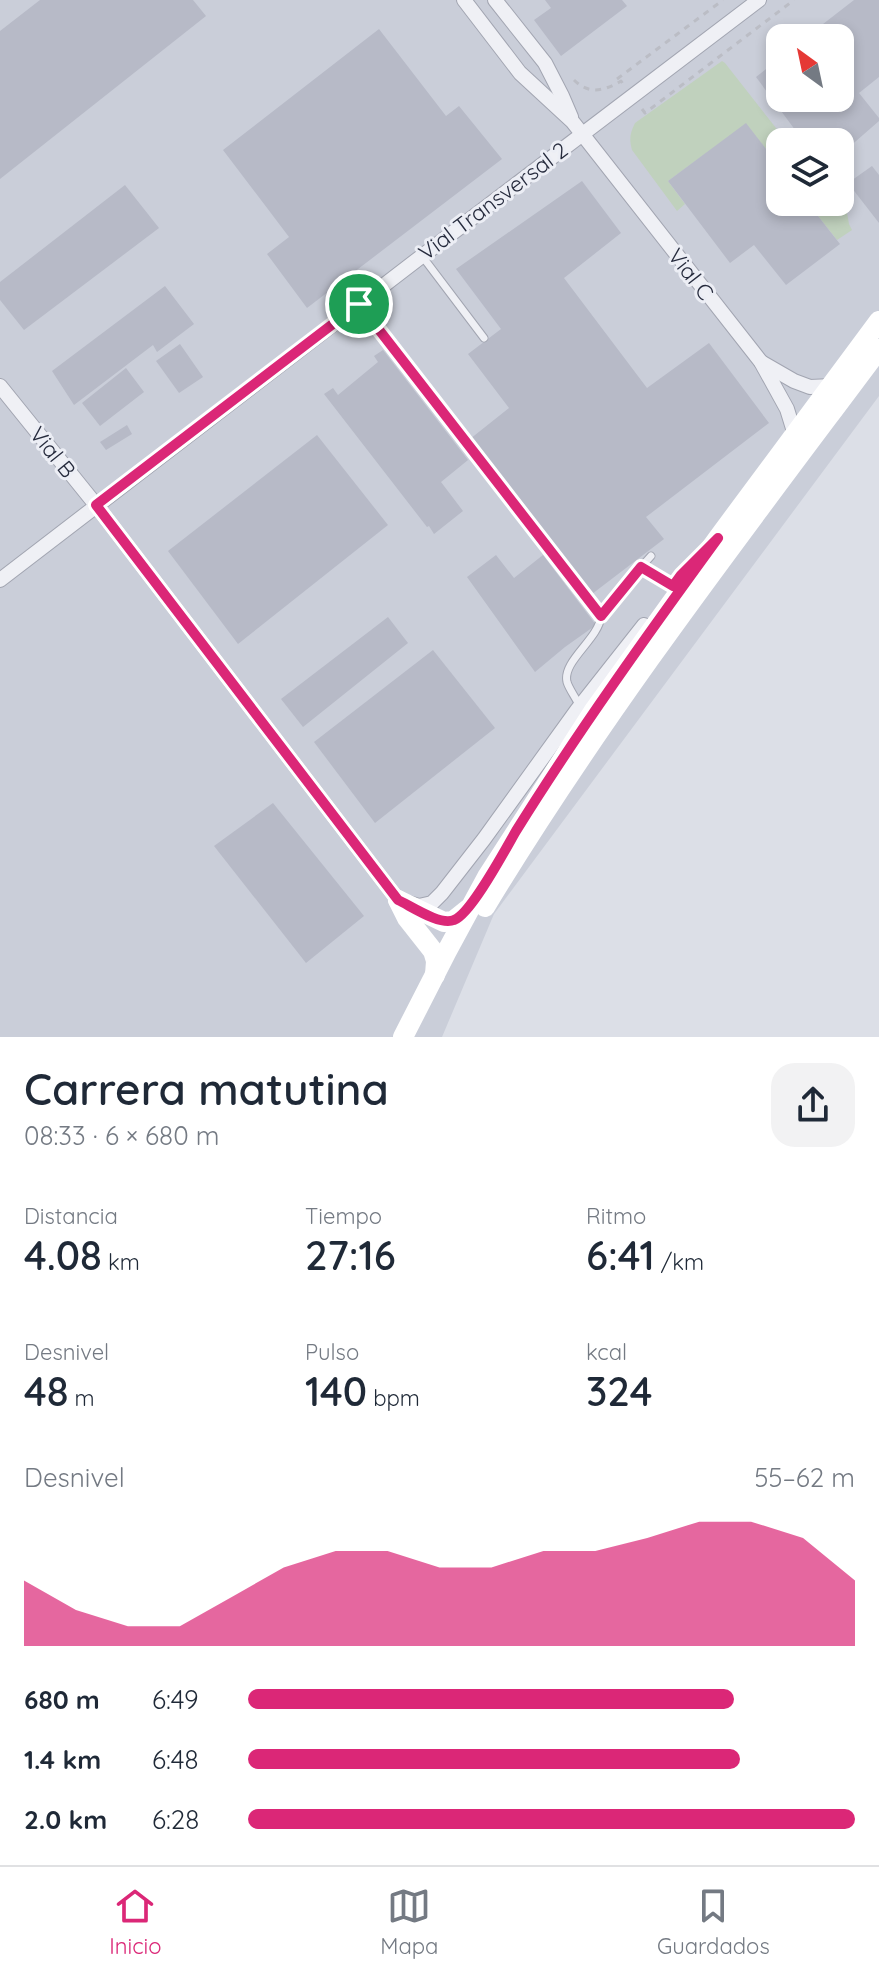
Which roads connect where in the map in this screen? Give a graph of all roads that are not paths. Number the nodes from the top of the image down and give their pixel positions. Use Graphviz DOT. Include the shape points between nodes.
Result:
graph roads {
  1 [pos="464,0"];
  2 [pos="495,0"];
  3 [pos="759,0"];
  4 [pos="572,121"];
  5 [pos="582,134"];
  6 [pos="422,256"];
  7 [pos="359,304"];
  8 [pos="879,321"];
  9 [pos="484,338"];
  10 [pos="879,349"];
  11 [pos="761,362"];
  12 [pos="832,386"];
  13 [pos="1,388"];
  14 [pos="795,435"];
  15 [pos="96,505"];
  16 [pos="718,538"];
  17 [pos="651,556"];
  18 [pos="641,567"];
  19 [pos="0,580"];
  20 [pos="673,586"];
  21 [pos="601,616"];
  22 [pos="596,687"];
  23 [pos="580,707"];
  24 [pos="503,853"];
  25 [pos="398,900"];
  26 [pos="471,907"];
  27 [pos="435,975"];
  28 [pos="403,1037"];
  29 [pos="414,1037"];
  1 -- 4 [label="street, Vial C" via="520,73"];
  2 -- 4 [label="street, Vial C" via="545,63"];
  3 -- 5 [label="street, Vial Transversal 2"];
  4 -- 5 [label="street, Vial C"];
  5 -- 6 [label="street, Vial Transversal 2"];
  5 -- 11 [label="street, Vial C"];
  6 -- 7 [label="street, Vial Transversal 2"];
  6 -- 9 [label="lane"];
  7 -- 15 [label="street, Vial Transversal 2"];
  7 -- 21 [label="lane"];
  8 -- 12 [label="main road"];
  10 -- 29 [label="main road" via="682,612 559,791 452,962"];
  11 -- 12 [label="street" via="810,387"];
  11 -- 14 [label="street, Vial C"];
  12 -- 14 [label="main road"];
  13 -- 15 [label="street, Vial B"];
  14 -- 16 [label="main road"];
  15 -- 19 [label="street, Vial Transversal 2"];
  15 -- 25 [label="street, Vial B"];
  16 -- 20 [label="street"];
  16 -- 24 [label="main road" via="595,709"];
  17 -- 18 [label="lane"];
  18 -- 20 [label="lane"];
  18 -- 21 [label="lane"];
  20 -- 22 [label="street"];
  21 -- 23 [label="lane" via="600,626 568,669 567,682"];
  22 -- 23 [label="street"];
  22 -- 24 [label="main road" via="596,696 526,802"];
  23 -- 25 [label="street" via="442,893 419,906"];
  24 -- 26 [label="main road"];
  25 -- 26 [label="main road" via="444,922"];
  25 -- 27 [label="main road" via="433,951"];
  26 -- 27 [label="main road"];
  27 -- 28 [label="main road"];
}
